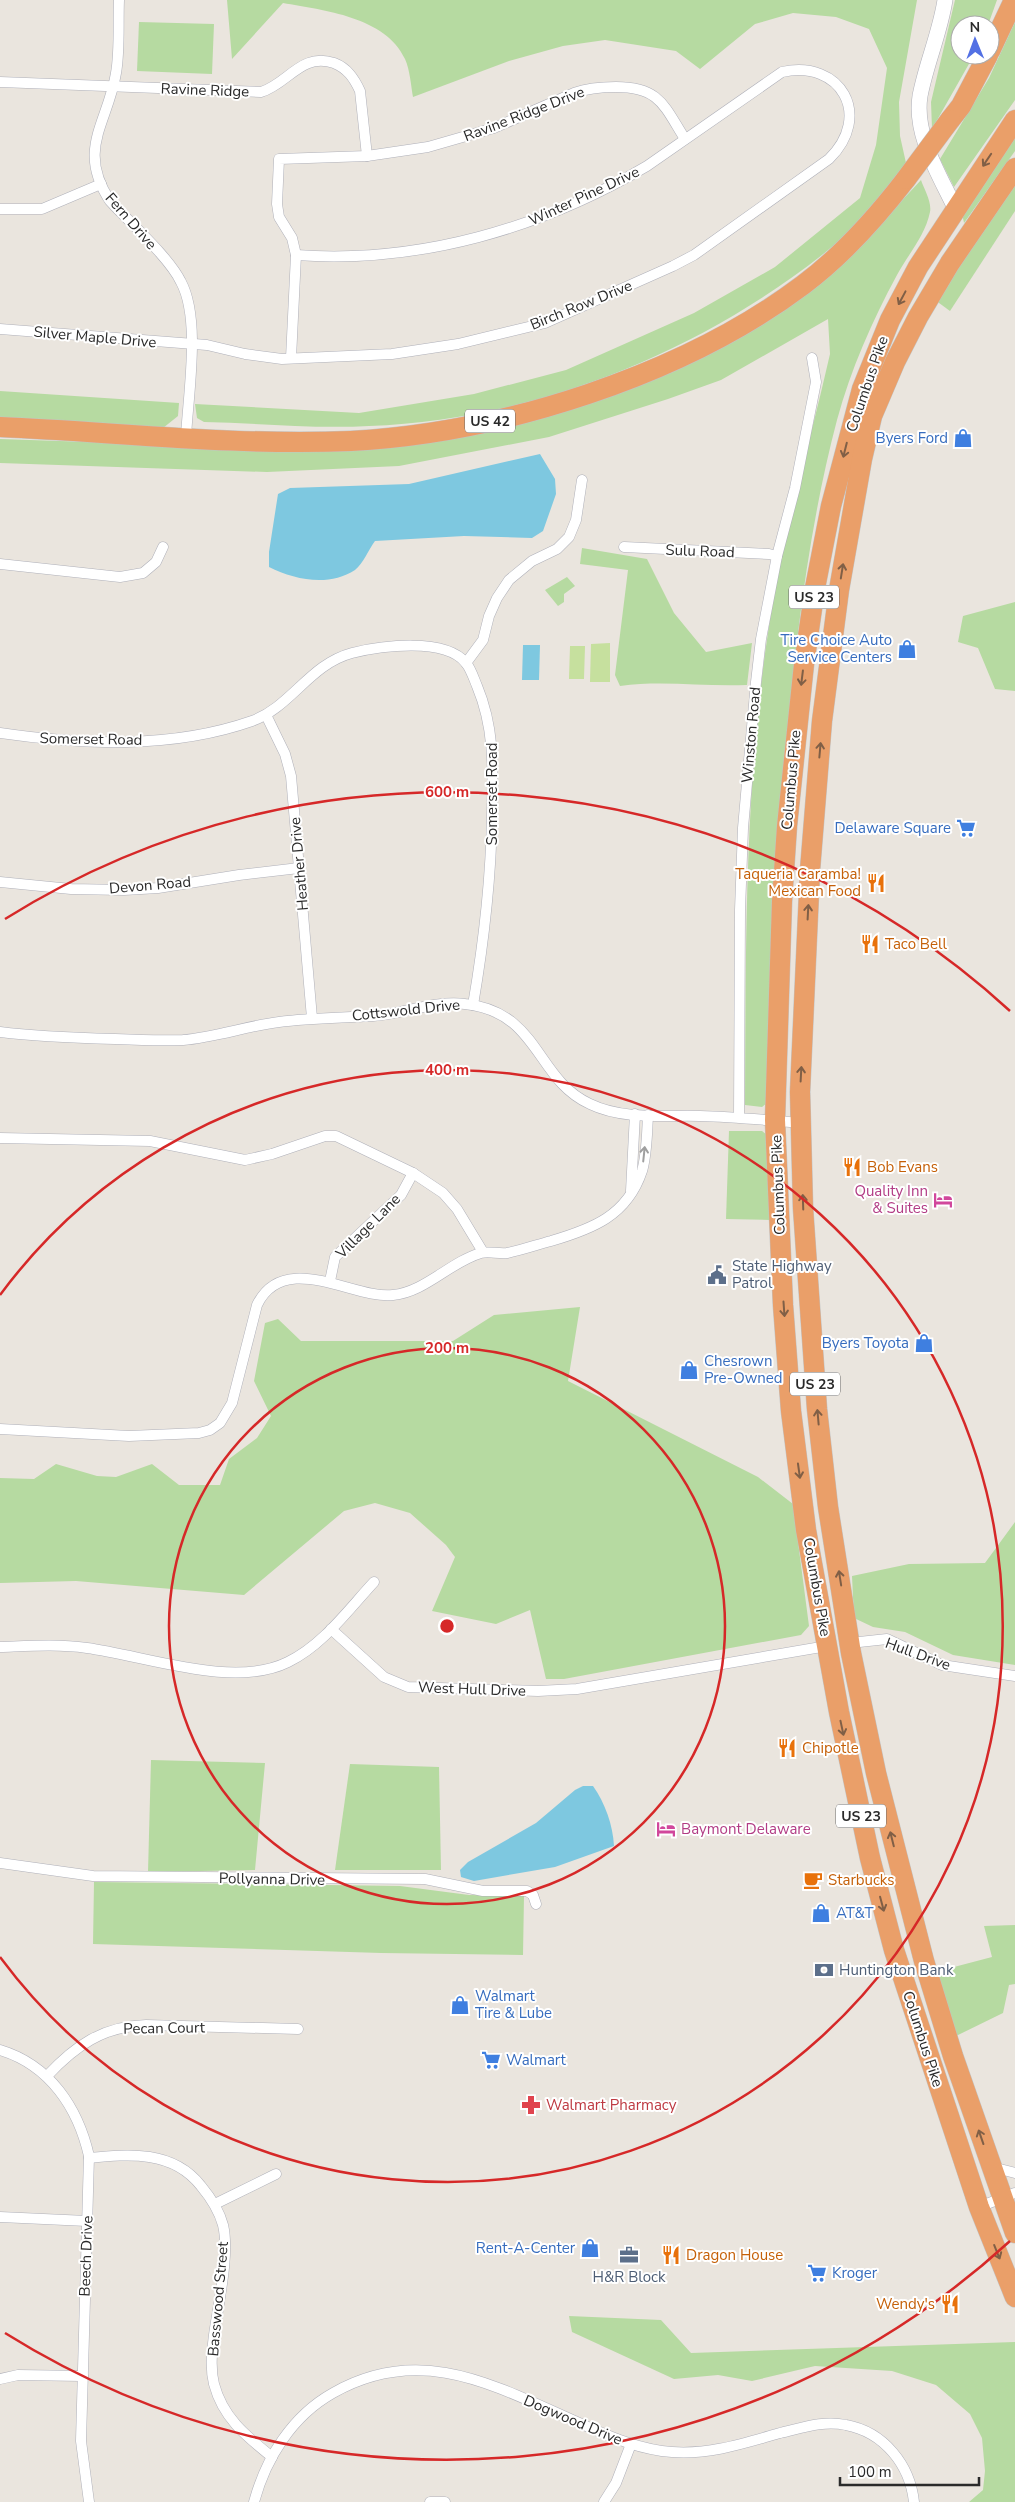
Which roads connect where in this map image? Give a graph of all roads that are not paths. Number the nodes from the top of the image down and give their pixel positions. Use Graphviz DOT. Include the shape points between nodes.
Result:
graph roads {
  1 [pos="119,0"];
  2 [pos="945,0"];
  3 [pos="1014,0"];
  4 [pos="1000,30"];
  5 [pos="983,65"];
  6 [pos="0,82"];
  7 [pos="112,87"];
  8 [pos="839,88"];
  9 [pos="1015,120"];
  10 [pos="685,139"];
  11 [pos="367,156"];
  12 [pos="1015,168"];
  13 [pos="101,184"];
  14 [pos="955,208"];
  15 [pos="0,209"];
  16 [pos="296,255"];
  17 [pos="950,263"];
  18 [pos="0,329"];
  19 [pos="191,344"];
  20 [pos="291,358"];
  21 [pos="812,358"];
  22 [pos="0,427"];
  23 [pos="186,438"];
  24 [pos="582,480"];
  25 [pos="163,547"];
  26 [pos="624,547"];
  27 [pos="777,556"];
  28 [pos="0,564"];
  29 [pos="466,663"];
  30 [pos="266,715"];
  31 [pos="0,733"];
  32 [pos="299,868"];
  33 [pos="0,882"];
  34 [pos="473,1004"];
  35 [pos="312,1018"];
  36 [pos="0,1032"];
  37 [pos="635,1114"];
  38 [pos="648,1115"];
  39 [pos="739,1117"];
  40 [pos="775,1120"];
  41 [pos="802,1123"];
  42 [pos="0,1138"];
  43 [pos="414,1173"];
  44 [pos="631,1191"];
  45 [pos="793,1240"];
  46 [pos="483,1252"];
  47 [pos="330,1281"];
  48 [pos="0,1429"];
  49 [pos="806,1530"];
  50 [pos="374,1582"];
  51 [pos="331,1629"];
  52 [pos="850,1643"];
  53 [pos="827,1646"];
  54 [pos="0,1647"];
  55 [pos="1015,1676"];
  56 [pos="876,1773"];
  57 [pos="0,1864"];
  58 [pos="536,1904"];
  59 [pos="298,2029"];
  60 [pos="0,2050"];
  61 [pos="47,2076"];
  62 [pos="89,2158"];
  63 [pos="992,2167"];
  64 [pos="1015,2173"];
  65 [pos="276,2174"];
  66 [pos="1009,2196"];
  67 [pos="215,2204"];
  68 [pos="979,2206"];
  69 [pos="0,2217"];
  70 [pos="88,2221"];
  71 [pos="1015,2233"];
  72 [pos="1015,2297"];
  73 [pos="83,2376"];
  74 [pos="0,2379"];
  75 [pos="631,2444"];
  76 [pos="272,2457"];
  77 [pos="89,2502"];
  78 [pos="254,2502"];
  79 [pos="430,2502"];
  80 [pos="444,2502"];
  81 [pos="604,2502"];
  82 [pos="914,2502"];
  1 -- 7 [label="street, Fern Drive" via="116,73"];
  2 -- 14 [label="street" via="920,99 921,127 927,150"];
  3 -- 4 [label="highway"];
  5 -- 23 [label="highway, US 42, bridge" via="961,106 854,241 804,284 724,334 626,379 528,412 475,425 359,440 299,442"];
  6 -- 7 [label="street, Ravine Ridge"];
  7 -- 11 [label="street, Ravine Ridge" via="261,92 278,85 298,67 317,60 326,61 344,69 356,81 360,91"];
  7 -- 13 [label="street, Fern Drive" via="94,150"];
  8 -- 10 [label="street, Winter Pine Drive" via="830,78 808,69 782,72"];
  8 -- 20 [label="street, Birch Row Drive" via="848,106 850,121 840,148 694,255 673,266 569,314 501,334 392,354"];
  9 -- 14 [label="highway, Columbus Pike / US 23, one-way"];
  10 -- 11 [label="street, Ravine Ridge Drive" via="658,98 644,89 599,87 580,90 470,136"];
  10 -- 16 [label="street, Winter Pine Drive" via="627,178 499,232 378,255"];
  11 -- 16 [label="street, Ravine Ridge Drive" via="279,159 279,217 292,238"];
  12 -- 17 [label="highway, Columbus Pike / US 23"];
  13 -- 15 [label="street" via="42,209"];
  13 -- 19 [label="street, Fern Drive" via="110,201 180,280 192,318"];
  14 -- 17 [label="highway" via="959,232"];
  14 -- 40 [label="highway, Columbus Pike / US 23, one-way" via="918,267 871,363 831,506 815,588 796,723 782,901"];
  16 -- 20 [label="street"];
  41 -- 17 [label="highway, Columbus Pike / US 23, one-way" via="800,1092 810,860 824,712 848,533 872,416 895,362"];
  18 -- 19 [label="street, Silver Maple Drive"];
  19 -- 20 [label="street, Birch Row Drive" via="259,357"];
  19 -- 23 [label="street, Fern Drive"];
  21 -- 27 [label="street, Winston Road" via="816,382 795,488"];
  22 -- 23 [label="highway, US 42"];
  24 -- 29 [label="street" via="570,537 509,580 496,598 483,640"];
  25 -- 28 [label="street" via="156,562 143,573 120,578"];
  26 -- 27 [label="street, Sulu Road"];
  27 -- 39 [label="street, Winston Road" via="759,657 743,828"];
  29 -- 30 [label="street, Somerset Road" via="454,654 426,646 353,653 320,668"];
  29 -- 34 [label="street, Somerset Road" via="487,713 493,750 489,896"];
  30 -- 31 [label="street, Somerset Road" via="222,730 140,741 67,741"];
  30 -- 32 [label="street, Heather Drive" via="289,766"];
  32 -- 33 [label="street, Devon Road" via="124,890"];
  32 -- 35 [label="street, Heather Drive"];
  34 -- 35 [label="street, Cottswold Drive" via="433,1006 370,1016"];
  34 -- 37 [label="street, Cottswold Drive" via="483,1006 517,1025 536,1046 554,1074 576,1096 601,1108"];
  35 -- 36 [label="street, Cottswold Drive" via="181,1040 43,1037"];
  37 -- 38 [label="street, Cottswold Drive"];
  37 -- 44 [label="street"];
  38 -- 39 [label="street, Cottswold Drive"];
  44 -- 38 [label="street, one-way" via="642,1170"];
  39 -- 40 [label="street, Cottswold Drive"];
  40 -- 41 [label="street, Cottswold Drive"];
  40 -- 45 [label="highway, Columbus Pike / US 23"];
  45 -- 41 [label="highway, Columbus Pike / US 23, one-way"];
  42 -- 43 [label="street" via="137,1140 245,1160 330,1135"];
  43 -- 46 [label="street" via="450,1201"];
  43 -- 47 [label="street, Village Lane" via="401,1195 334,1257"];
  44 -- 46 [label="street" via="613,1214 585,1231 506,1253"];
  45 -- 49 [label="highway, Columbus Pike / US 23, one-way" via="791,1411"];
  52 -- 45 [label="highway, Columbus Pike / US 23, one-way" via="828,1507"];
  46 -- 47 [label="street" via="398,1294 376,1295"];
  47 -- 48 [label="street" via="289,1281 274,1286 263,1295 257,1305 232,1403 220,1423 210,1430 129,1436"];
  49 -- 52 [label="highway" via="816,1537 818,1543 836,1628"];
  49 -- 53 [label="highway, Columbus Pike / US 23"];
  50 -- 51 [label="street"];
  51 -- 53 [label="street, West Hull Drive" via="384,1677 408,1687 430,1688 577,1689"];
  51 -- 54 [label="street" via="289,1662 240,1674 67,1646"];
  52 -- 55 [label="street, Hull Drive" via="887,1639 942,1665"];
  52 -- 56 [label="highway, Columbus Pike / US 23"];
  53 -- 56 [label="highway" via="841,1661 865,1763"];
  53 -- 68 [label="highway, Columbus Pike / US 23, one-way" via="870,1858 892,1941"];
  63 -- 56 [label="highway, Columbus Pike / US 23, one-way" via="924,1961"];
  57 -- 58 [label="street, Pollyanna Drive" via="93,1876 425,1879 483,1891 527,1891 533,1895"];
  59 -- 61 [label="street, Pecan Court" via="121,2027 105,2031 77,2046"];
  60 -- 61 [label="street, Beech Drive"];
  61 -- 62 [label="street, Beech Drive" via="68,2100 76,2115"];
  62 -- 67 [label="street, Basswood Street" via="132,2154 160,2159 187,2172"];
  62 -- 70 [label="street, Beech Drive"];
  63 -- 64 [label="street"];
  63 -- 66 [label="highway, Columbus Pike / US 23"];
  65 -- 67 [label="street"];
  66 -- 68 [label="street"];
  66 -- 71 [label="highway, Columbus Pike / US 23"];
  67 -- 76 [label="street, Basswood Street" via="223,2226 225,2245 212,2355 214,2382 226,2414"];
  68 -- 72 [label="highway, Columbus Pike / US 23, one-way"];
  69 -- 70 [label="street"];
  70 -- 73 [label="street, Beech Drive"];
  73 -- 74 [label="street" via="18,2375"];
  73 -- 77 [label="street, Beech Drive" via="81,2442"];
  75 -- 76 [label="street, Dogwood Drive" via="474,2378 446,2371 410,2370 362,2379 327,2396 294,2424"];
  75 -- 81 [label="street" via="616,2483"];
  75 -- 82 [label="street, Dogwood Drive" via="659,2451 690,2453 820,2424 847,2425 875,2437 895,2454 910,2482"];
  76 -- 78 [label="street, Dogwood Drive"];
  79 -- 80 [label="street"];
}
